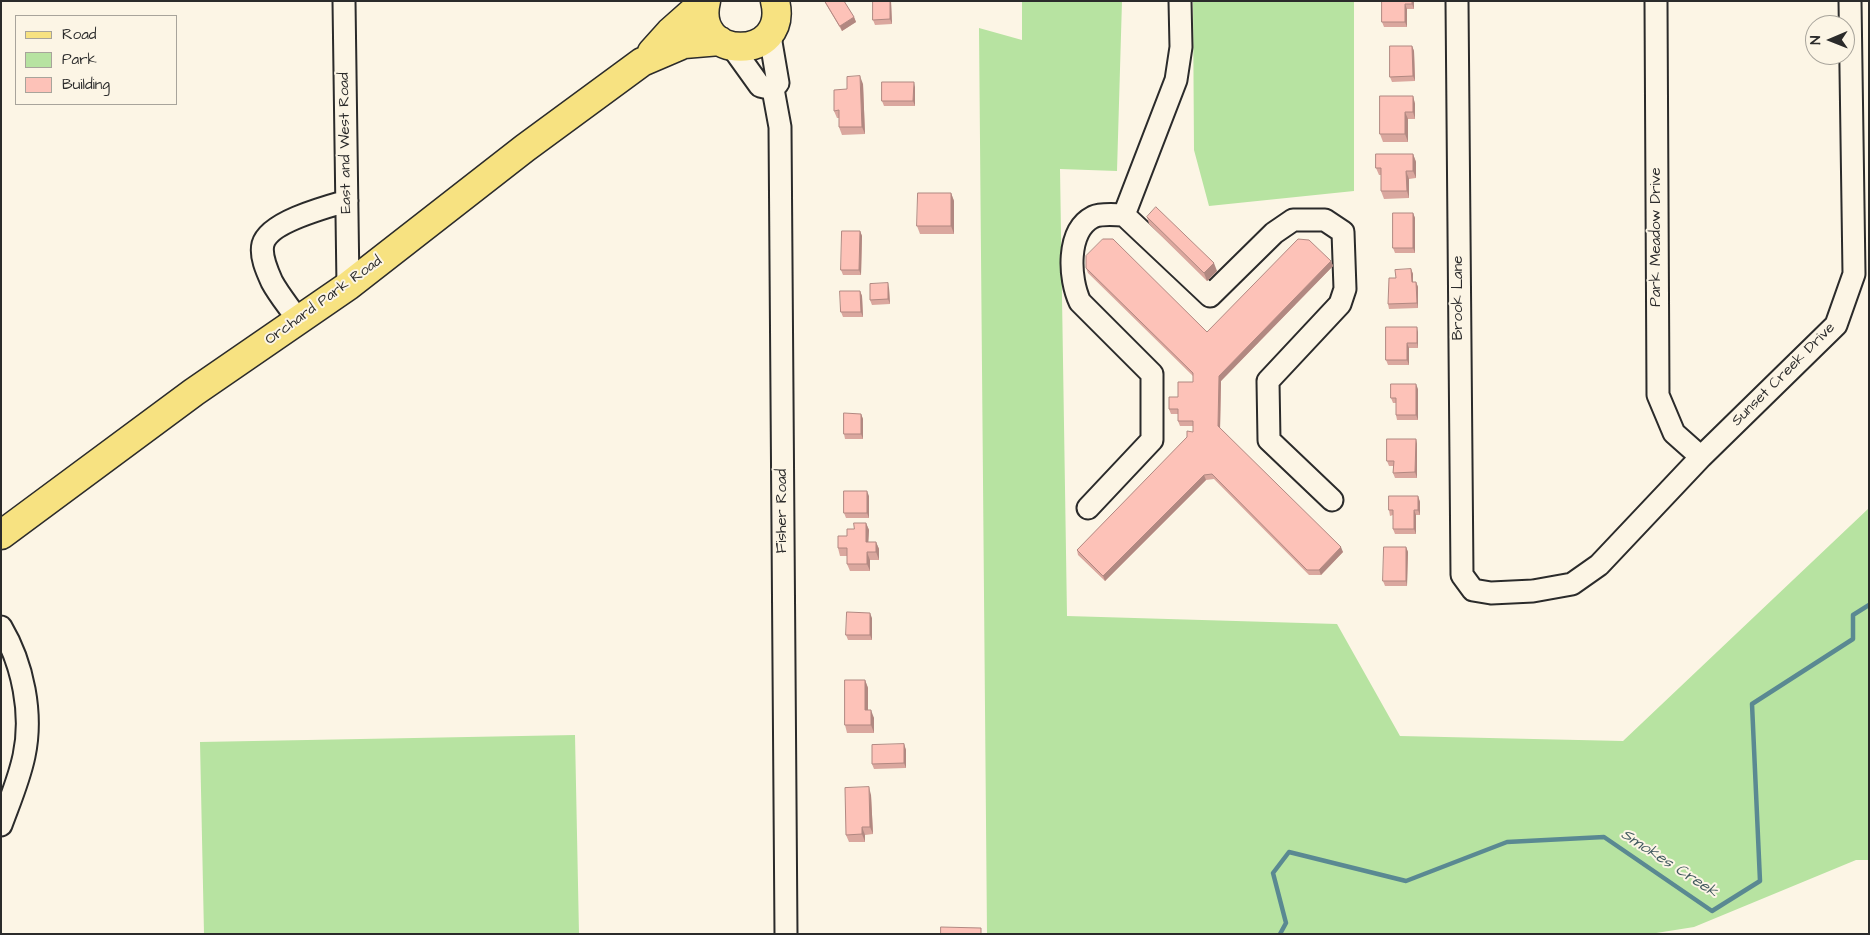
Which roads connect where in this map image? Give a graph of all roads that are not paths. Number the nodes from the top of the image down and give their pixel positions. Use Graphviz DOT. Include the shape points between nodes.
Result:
graph roads {
  1 [pos="344,1"];
  2 [pos="706,1"];
  3 [pos="1180,1"];
  4 [pos="1457,1"];
  5 [pos="1656,1"];
  6 [pos="1850,1"];
  7 [pos="777,11"];
  8 [pos="726,44"];
  9 [pos="642,62"];
  10 [pos="773,89"];
  11 [pos="346,201"];
  12 [pos="1124,215"];
  13 [pos="348,286"];
  14 [pos="298,320"];
  15 [pos="1701,457"];
  16 [pos="1332,500"];
  17 [pos="1088,508"];
  18 [pos="1,535"];
  19 [pos="1473,590"];
  20 [pos="1,627"];
  21 [pos="1,825"];
  22 [pos="786,934"];
  1 -- 11 [label="street, East and West Road"];
  2 -- 8 [label="main road" via="705,20 710,31"];
  2 -- 9 [label="main road, Orchard Park Road"];
  3 -- 12 [label="street" via="1181,47 1176,80"];
  4 -- 19 [label="street, Brook Lane" via="1462,575"];
  5 -- 15 [label="street, Park Meadow Drive" via="1658,395 1674,433"];
  6 -- 15 [label="street, Sunset Creek Drive" via="1854,274 1836,325"];
  7 -- 8 [label="main road, Orchard Park Road" via="762,41 752,46"];
  7 -- 10 [label="street, Fisher Road" via="771,42 778,83"];
  8 -- 9 [label="main road, Orchard Park Road" via="684,44"];
  8 -- 10 [label="street" via="760,86"];
  9 -- 13 [label="main road, Orchard Park Road"];
  10 -- 22 [label="street, Fisher Road" via="780,127"];
  11 -- 13 [label="street, East and West Road"];
  11 -- 14 [label="street" via="288,222 272,231 263,244 264,260 273,282"];
  12 -- 16 [label="street" via="1210,296 1274,233 1294,220 1325,220 1343,232 1345,289 1340,304 1268,381 1270,440"];
  12 -- 17 [label="street" via="1095,216 1078,231 1073,251 1074,289 1080,302 1152,374 1152,440"];
  13 -- 14 [label="main road, Orchard Park Road"];
  14 -- 18 [label="main road, Orchard Park Road" via="194,392"];
  15 -- 19 [label="street, Sunset Creek Drive" via="1599,565 1572,584 1491,594"];
  20 -- 21 [label="street" via="16,659 27,731 24,756"];
}
